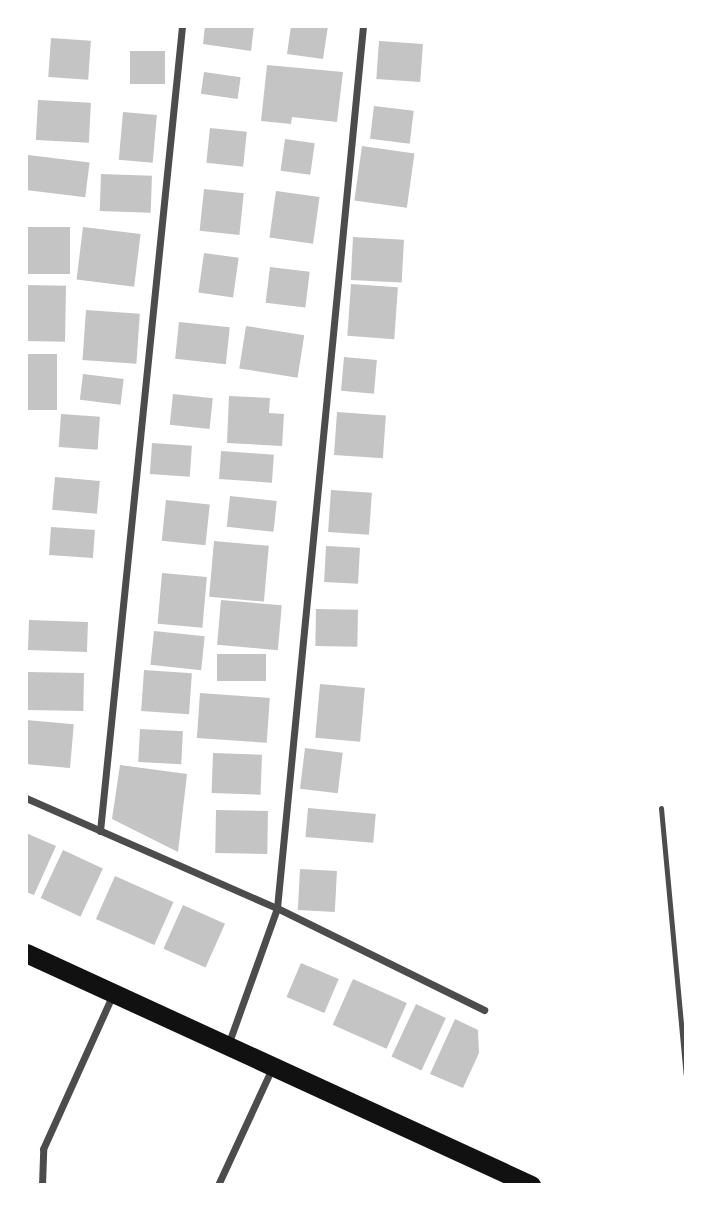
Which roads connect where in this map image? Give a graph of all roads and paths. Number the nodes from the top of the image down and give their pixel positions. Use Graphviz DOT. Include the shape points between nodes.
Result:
graph roads {
  1 [pos="182,26"];
  2 [pos="363,26"];
  3 [pos="26,798"];
  4 [pos="660,808"];
  5 [pos="100,831"];
  6 [pos="277,908"];
  7 [pos="26,953"];
  8 [pos="114,993"];
  9 [pos="484,1010"];
  10 [pos="228,1045"];
  11 [pos="273,1066"];
  12 [pos="686,1075"];
  13 [pos="42,1185"];
  14 [pos="218,1185"];
  15 [pos="531,1185"];
  1 -- 5 [label="street"];
  2 -- 6 [label="street"];
  3 -- 5 [label="street"];
  4 -- 12 [label="lane"];
  5 -- 6 [label="street"];
  6 -- 9 [label="street"];
  6 -- 10 [label="street"];
  7 -- 8 [label="highway"];
  8 -- 10 [label="highway"];
  8 -- 13 [label="street" via="43,1149"];
  10 -- 11 [label="highway"];
  11 -- 14 [label="street"];
  11 -- 15 [label="highway"];
}
